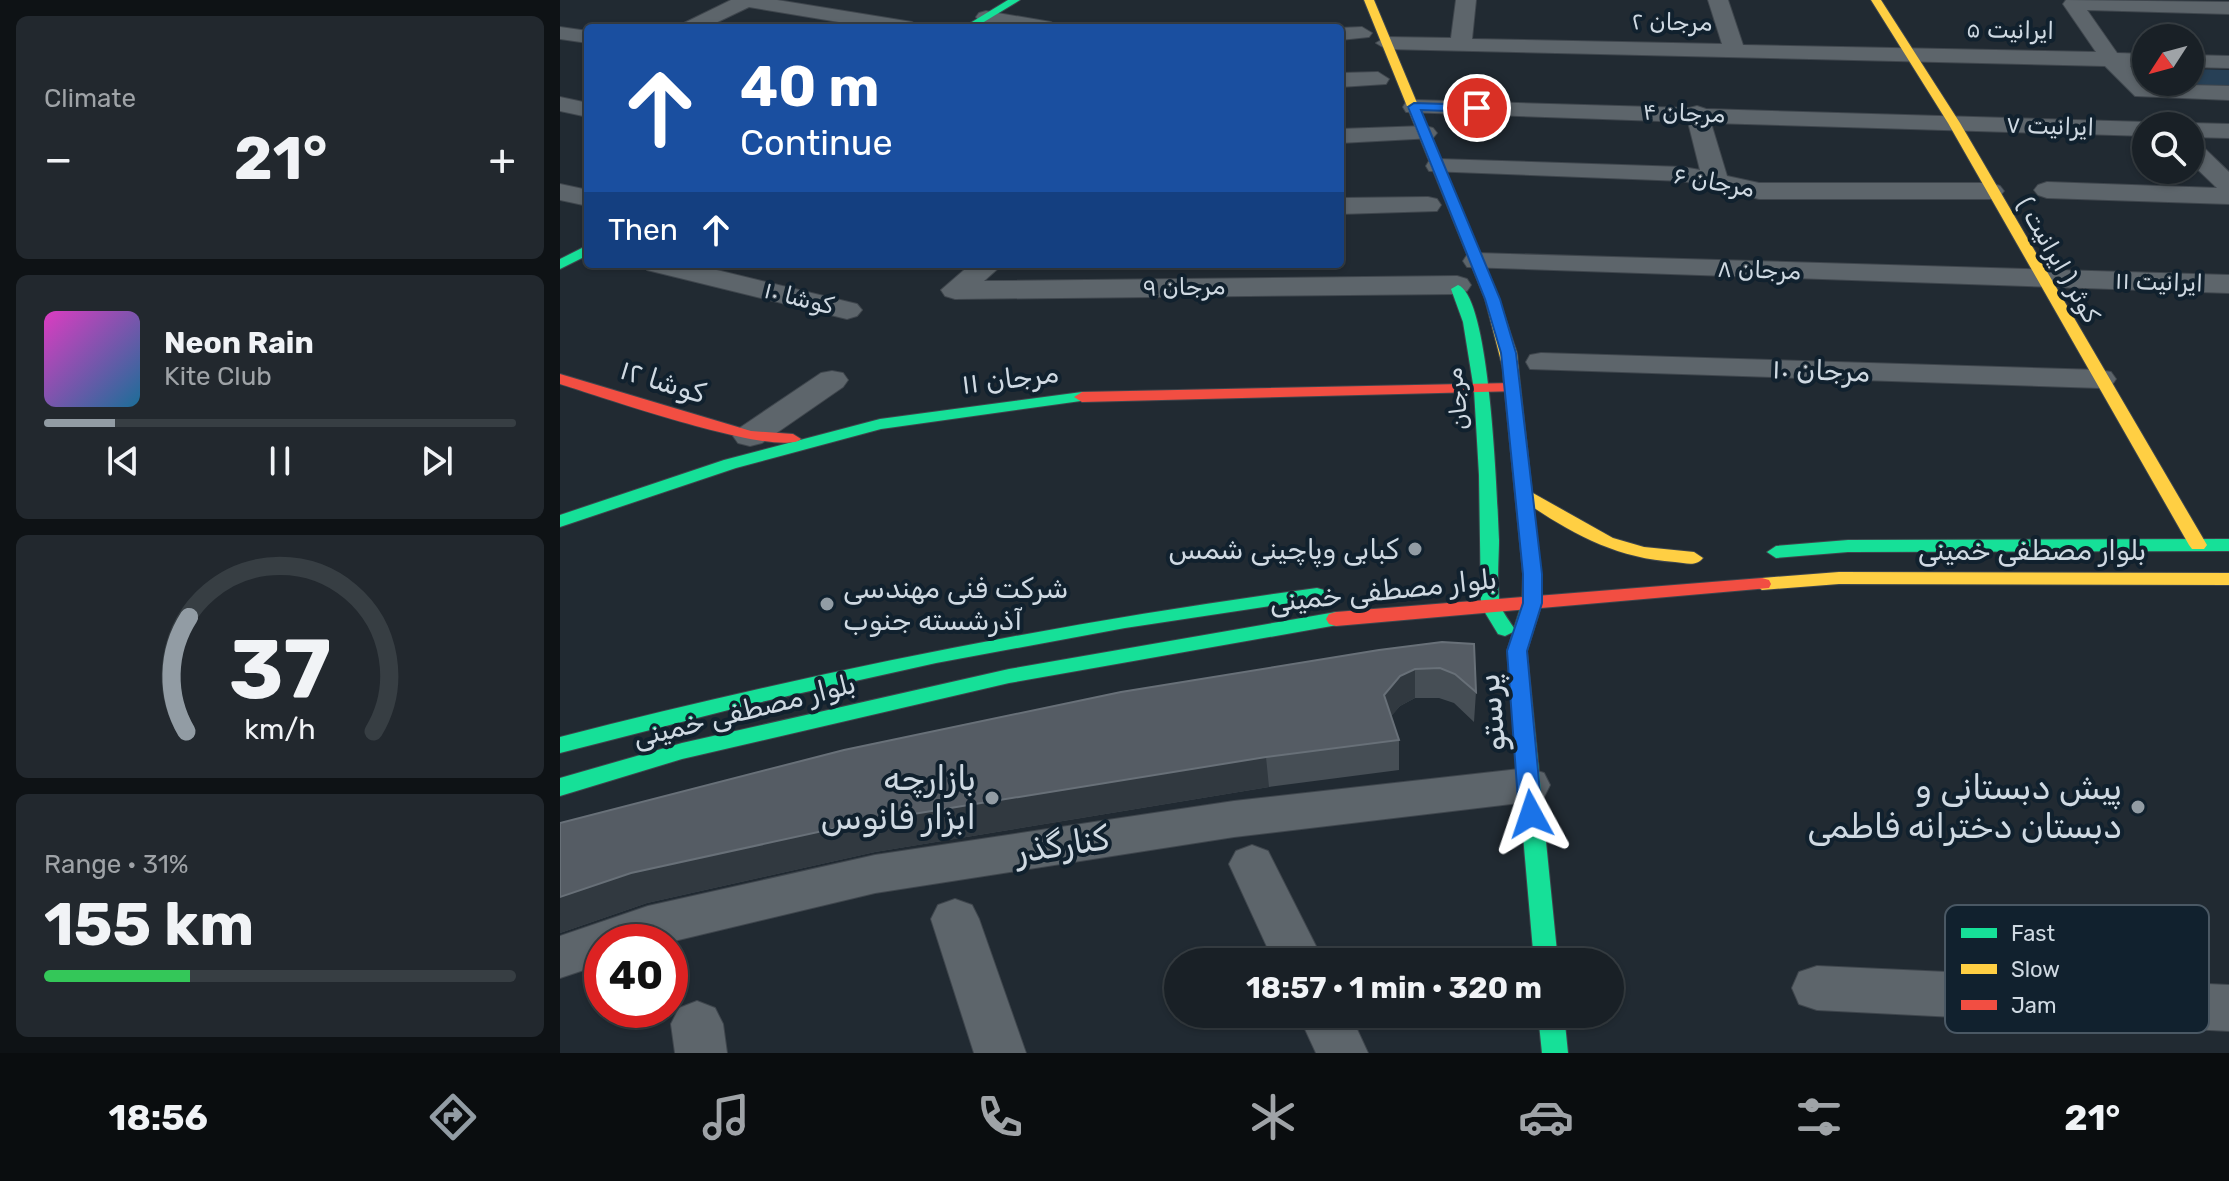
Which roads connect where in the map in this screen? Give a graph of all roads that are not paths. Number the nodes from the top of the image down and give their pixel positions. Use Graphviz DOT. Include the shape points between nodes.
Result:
graph roads {
  1 [pos="741,0"];
  2 [pos="1015,0"];
  3 [pos="1369,0"];
  4 [pos="1466,0"];
  5 [pos="1718,0"];
  6 [pos="1876,0"];
  7 [pos="747,1"];
  8 [pos="2229,8"];
  9 [pos="1352,11"];
  10 [pos="986,17"];
  11 [pos="698,24"];
  12 [pos="888,24"];
  13 [pos="974,24"];
  14 [pos="1027,24"];
  15 [pos="560,33"];
  16 [pos="1362,33"];
  17 [pos="1344,34"];
  18 [pos="584,36"];
  19 [pos="1386,43"];
  20 [pos="1461,44"];
  21 [pos="1734,49"];
  22 [pos="1908,53"];
  23 [pos="2111,59"];
  24 [pos="2132,60"];
  25 [pos="2204,61"];
  26 [pos="2229,62"];
  27 [pos="1344,81"];
  28 [pos="1380,86"];
  29 [pos="2229,93"];
  30 [pos="560,104"];
  31 [pos="1414,107"];
  32 [pos="584,109"];
  33 [pos="1697,113"];
  34 [pos="1954,123"];
  35 [pos="2132,129"];
  36 [pos="2204,130"];
  37 [pos="2229,131"];
  38 [pos="1425,133"];
  39 [pos="1344,136"];
  40 [pos="2204,162"];
  41 [pos="1438,166"];
  42 [pos="1716,183"];
  43 [pos="2229,186"];
  44 [pos="2047,190"];
  45 [pos="1991,191"];
  46 [pos="560,192"];
  47 [pos="2229,196"];
  48 [pos="584,197"];
  49 [pos="1427,203"];
  50 [pos="1344,206"];
  51 [pos="584,251"];
  52 [pos="560,265"];
  53 [pos="674,268"];
  54 [pos="984,268"];
  55 [pos="1462,273"];
  56 [pos="2041,278"];
  57 [pos="2229,284"];
  58 [pos="847,310"];
  59 [pos="1541,362"];
  60 [pos="560,379"];
  61 [pos="2100,379"];
  62 [pos="832,380"];
  63 [pos="1512,388"];
  64 [pos="1482,390"];
  65 [pos="750,436"];
  66 [pos="818,441"];
  67 [pos="1524,493"];
  68 [pos="560,521"];
  69 [pos="2198,545"];
  70 [pos="2229,545"];
  71 [pos="1755,554"];
  72 [pos="1619,565"];
  73 [pos="1511,575"];
  74 [pos="2227,583"];
  75 [pos="1329,592"];
  76 [pos="1532,603"];
  77 [pos="1491,606"];
  78 [pos="1517,651"];
  79 [pos="560,745"];
  80 [pos="1528,785"];
  81 [pos="560,787"];
  82 [pos="1252,864"];
  83 [pos="955,919"];
  84 [pos="662,924"];
  85 [pos="1292,948"];
  86 [pos="1545,948"];
  87 [pos="584,949"];
  88 [pos="560,957"];
  89 [pos="1817,988"];
  90 [pos="1945,994"];
  91 [pos="2209,1007"];
  92 [pos="2229,1008"];
  93 [pos="1330,1028"];
  94 [pos="1552,1028"];
  95 [pos="1000,1053"];
  96 [pos="1342,1053"];
  97 [pos="1555,1053"];
  1 -- 7 [label="street"];
  2 -- 10 [label="street"];
  3 -- 19 [label="street, مرجان"];
  4 -- 20 [label="street"];
  5 -- 21 [label="street"];
  6 -- 22 [label="street, کوثر ( ایرانیت )"];
  7 -- 11 [label="street"];
  7 -- 12 [label="street"];
  8 -- 23 [label="street" via="2073,4"];
  9 -- 16 [label="street"];
  10 -- 13 [label="street"];
  10 -- 14 [label="street"];
  15 -- 18 [label="street"];
  16 -- 17 [label="street"];
  16 -- 28 [label="street"];
  19 -- 20 [label="street, مرجان ۲"];
  19 -- 31 [label="street, مرجان"];
  20 -- 21 [label="street, مرجان ۲"];
  21 -- 22 [label="street, مرجان ۲"];
  22 -- 23 [label="street, ایرانیت ۵"];
  22 -- 34 [label="street, کوثر ( ایرانیت )"];
  23 -- 24 [label="street, ایرانیت ۵"];
  23 -- 29 [label="street" via="2143,91"];
  25 -- 26 [label="street"];
  27 -- 28 [label="street"];
  30 -- 32 [label="street"];
  31 -- 33 [label="street, مرجان ۴"];
  31 -- 38 [label="street, مرجان"];
  33 -- 34 [label="street, مرجان ۴"];
  33 -- 42 [label="street"];
  34 -- 35 [label="street, ایرانیت ۷"];
  34 -- 45 [label="street, کوثر ( ایرانیت )"];
  36 -- 37 [label="street"];
  38 -- 39 [label="street"];
  38 -- 41 [label="street, مرجان"];
  40 -- 43 [label="street"];
  41 -- 42 [label="street, مرجان ۶" via="1683,174"];
  41 -- 55 [label="street, مرجان"];
  42 -- 45 [label="street, مرجان ۶" via="1759,191"];
  44 -- 47 [label="street"];
  45 -- 56 [label="street, کوثر ( ایرانیت )"];
  46 -- 48 [label="street"];
  49 -- 50 [label="street"];
  51 -- 52 [label="street"];
  53 -- 58 [label="street, کوشا ۱۰"];
  54 -- 55 [label="street, مرجان ۹" via="955,290"];
  55 -- 56 [label="street, مرجان ۸"];
  55 -- 63 [label="street, مرجان" via="1509,353"];
  55 -- 64 [label="street, مرجان"];
  56 -- 57 [label="street, ایرانیت ۱۱"];
  56 -- 61 [label="street, کوثر ( ایرانیت )"];
  59 -- 61 [label="street, مرجان ۱۰"];
  60 -- 65 [label="street, کوشا ۱۲"];
  61 -- 69 [label="street, کوثر ( ایرانیت )"];
  62 -- 65 [label="street"];
  63 -- 64 [label="street, مرجان ۱۱"];
  63 -- 67 [label="street, مرجان"];
  64 -- 66 [label="street, مرجان ۱۱" via="1085,397 880,424"];
  64 -- 73 [label="street, مرجان" via="1488,475"];
  65 -- 66 [label="street, کوشا ۱۲"];
  66 -- 68 [label="street, مرجان ۱۱" via="730,464"];
  67 -- 72 [label="street" via="1610,543 1637,552 1702,558"];
  67 -- 73 [label="street, مرجان"];
  69 -- 70 [label="street, بلوار مصطفی خمینی"];
  69 -- 71 [label="street, بلوار مصطفی خمینی" via="1848,546"];
  73 -- 76 [label="street"];
  73 -- 77 [label="street"];
  74 -- 76 [label="street, بلوار مصطفی خمینی" via="1839,578"];
  75 -- 79 [label="street, بلوار مصطفی خمینی" via="1206,606 866,668"];
  76 -- 77 [label="street, بلوار مصطفی خمینی"];
  76 -- 78 [label="street"];
  77 -- 78 [label="street"];
  77 -- 81 [label="street, بلوار مصطفی خمینی" via="1324,620 1009,676 682,751"];
  78 -- 80 [label="street, پرستو"];
  80 -- 84 [label="street, کنارگذر" via="1234,819 915,868"];
  80 -- 86 [label="street, پرستو"];
  82 -- 85 [label="street"];
  83 -- 95 [label="street"];
  87 -- 88 [label="street, کنارگذر"];
  89 -- 90 [label="street"];
  91 -- 92 [label="street"];
  93 -- 96 [label="street"];
  94 -- 97 [label="street"];
}
